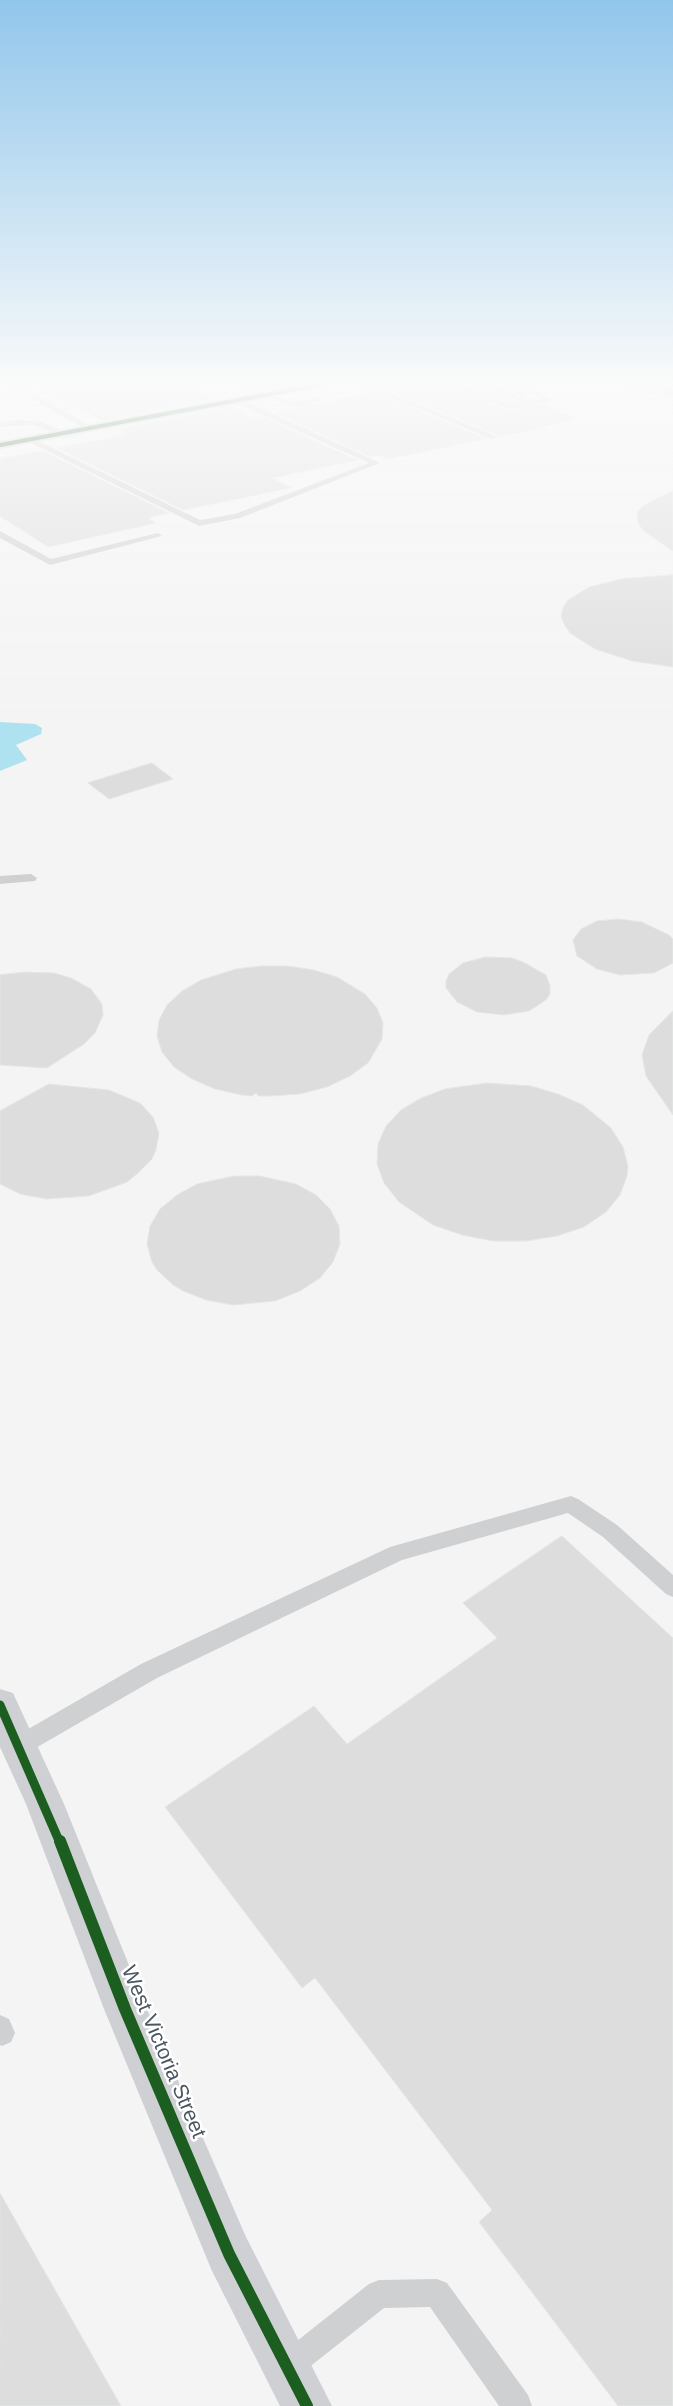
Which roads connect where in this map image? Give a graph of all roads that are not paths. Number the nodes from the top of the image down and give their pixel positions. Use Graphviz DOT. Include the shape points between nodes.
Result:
graph roads {
  1 [pos="145,497"];
  2 [pos="286,497"];
  3 [pos="0,534"];
  4 [pos="158,536"];
  5 [pos="31,878"];
  6 [pos="0,880"];
  7 [pos="673,1588"];
  8 [pos="0,1705"];
  9 [pos="19,1746"];
  10 [pos="287,2367"];
  11 [pos="307,2406"];
  12 [pos="517,2406"];
  1 -- 2 [label="lane" via="199,524 237,516"];
  3 -- 4 [label="lane" via="50,562"];
  5 -- 6 [label="lane"];
  7 -- 9 [label="lane" via="610,1531 572,1504 397,1553 149,1671"];
  8 -- 9 [label="street, West Victoria Street"];
  9 -- 10 [label="street, West Victoria Street" via="125,2009 229,2254"];
  10 -- 11 [label="street, West Victoria Street"];
  10 -- 12 [label="lane" via="379,2294 437,2293"];
}
